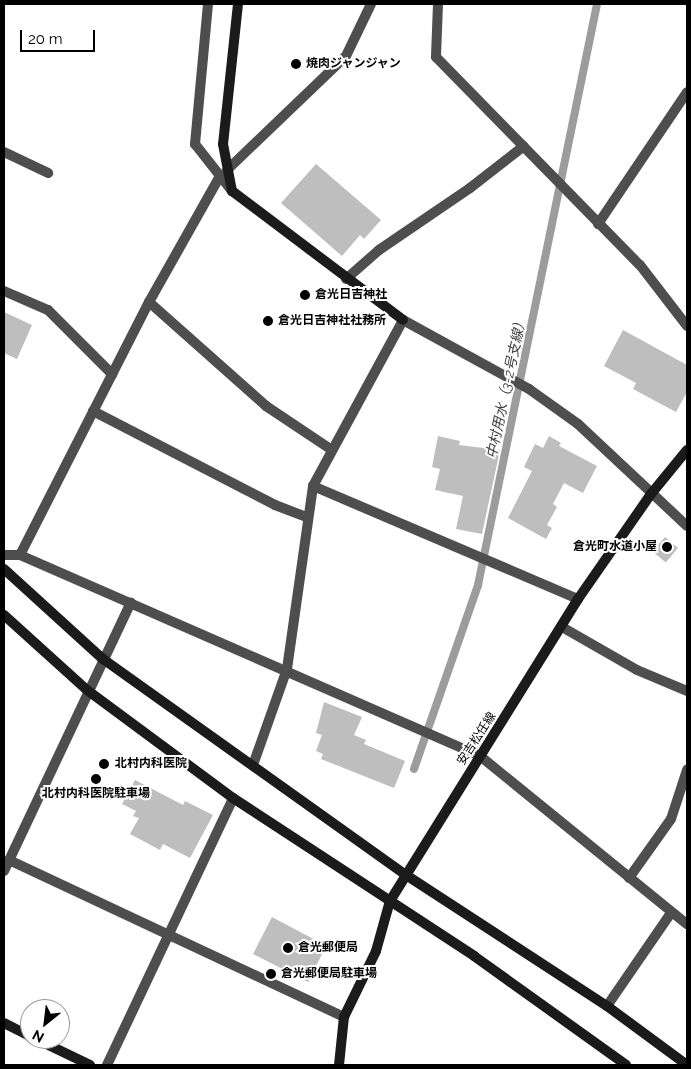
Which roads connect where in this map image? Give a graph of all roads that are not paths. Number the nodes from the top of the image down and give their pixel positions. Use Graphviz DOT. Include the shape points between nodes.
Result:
graph roads {
  1 [pos="208,4"];
  2 [pos="238,4"];
  3 [pos="371,4"];
  4 [pos="438,4"];
  5 [pos="687,92"];
  6 [pos="524,146"];
  7 [pos="4,152"];
  8 [pos="227,170"];
  9 [pos="48,173"];
  10 [pos="219,178"];
  11 [pos="232,190"];
  12 [pos="598,224"];
  13 [pos="346,279"];
  14 [pos="4,291"];
  15 [pos="149,302"];
  16 [pos="403,320"];
  17 [pos="687,326"];
  18 [pos="112,374"];
  19 [pos="94,411"];
  20 [pos="332,450"];
  21 [pos="687,450"];
  22 [pos="313,486"];
  23 [pos="651,494"];
  24 [pos="308,517"];
  25 [pos="687,526"];
  26 [pos="4,555"];
  27 [pos="20,555"];
  28 [pos="4,568"];
  29 [pos="578,599"];
  30 [pos="130,602"];
  31 [pos="4,615"];
  32 [pos="562,627"];
  33 [pos="103,659"];
  34 [pos="287,670"];
  35 [pos="87,690"];
  36 [pos="687,691"];
  37 [pos="480,756"];
  38 [pos="253,766"];
  39 [pos="687,770"];
  40 [pos="233,798"];
  41 [pos="9,860"];
  42 [pos="4,871"];
  43 [pos="406,875"];
  44 [pos="629,878"];
  45 [pos="390,901"];
  46 [pos="671,913"];
  47 [pos="687,924"];
  48 [pos="168,935"];
  49 [pos="607,1006"];
  50 [pos="344,1017"];
  51 [pos="4,1023"];
  52 [pos="20,1031"];
  53 [pos="57,1049"];
  54 [pos="687,1064"];
  55 [pos="90,1065"];
  56 [pos="107,1065"];
  57 [pos="339,1065"];
  58 [pos="626,1065"];
  1 -- 10 [label="street" via="195,144"];
  2 -- 8 [label="street" via="223,144"];
  3 -- 8 [label="street" via="346,56"];
  4 -- 6 [label="street" via="436,56"];
  5 -- 12 [label="street"];
  6 -- 12 [label="street"];
  6 -- 13 [label="street" via="470,188 379,250"];
  7 -- 9 [label="street"];
  8 -- 11 [label="street"];
  10 -- 11 [label="street"];
  10 -- 15 [label="street"];
  11 -- 13 [label="street"];
  12 -- 17 [label="street" via="640,265"];
  13 -- 16 [label="street"];
  14 -- 18 [label="street" via="48,310"];
  15 -- 18 [label="street"];
  15 -- 20 [label="street" via="266,406"];
  16 -- 20 [label="street"];
  16 -- 23 [label="street" via="529,389 578,424"];
  18 -- 19 [label="street"];
  19 -- 24 [label="street" via="275,505"];
  19 -- 27 [label="street"];
  20 -- 22 [label="street"];
  21 -- 23 [label="street, 安吉松任線"];
  22 -- 24 [label="street"];
  22 -- 29 [label="street"];
  23 -- 25 [label="street"];
  23 -- 29 [label="street, 安吉松任線"];
  24 -- 34 [label="street"];
  26 -- 27 [label="street"];
  27 -- 30 [label="street"];
  28 -- 33 [label="street"];
  29 -- 32 [label="street, 安吉松任線"];
  30 -- 33 [label="street"];
  30 -- 34 [label="street"];
  31 -- 35 [label="street"];
  32 -- 36 [label="street" via="637,670"];
  32 -- 37 [label="street, 安吉松任線"];
  33 -- 35 [label="street"];
  33 -- 38 [label="street"];
  34 -- 37 [label="street"];
  34 -- 38 [label="street"];
  35 -- 40 [label="street"];
  35 -- 41 [label="street"];
  37 -- 43 [label="street, 安吉松任線"];
  37 -- 44 [label="street"];
  38 -- 43 [label="street"];
  39 -- 44 [label="street" via="671,819"];
  40 -- 45 [label="street"];
  40 -- 48 [label="street"];
  41 -- 42 [label="street"];
  41 -- 48 [label="street"];
  43 -- 45 [label="street, 安吉松任線"];
  43 -- 49 [label="street"];
  44 -- 46 [label="street"];
  45 -- 50 [label="street, 安吉松任線" via="376,951"];
  45 -- 58 [label="street" via="474,956"];
  46 -- 47 [label="street"];
  46 -- 49 [label="street"];
  48 -- 50 [label="street"];
  48 -- 56 [label="street"];
  49 -- 54 [label="street"];
  50 -- 57 [label="street, 安吉松任線"];
  51 -- 52 [label="street"];
  53 -- 55 [label="street"];
}
